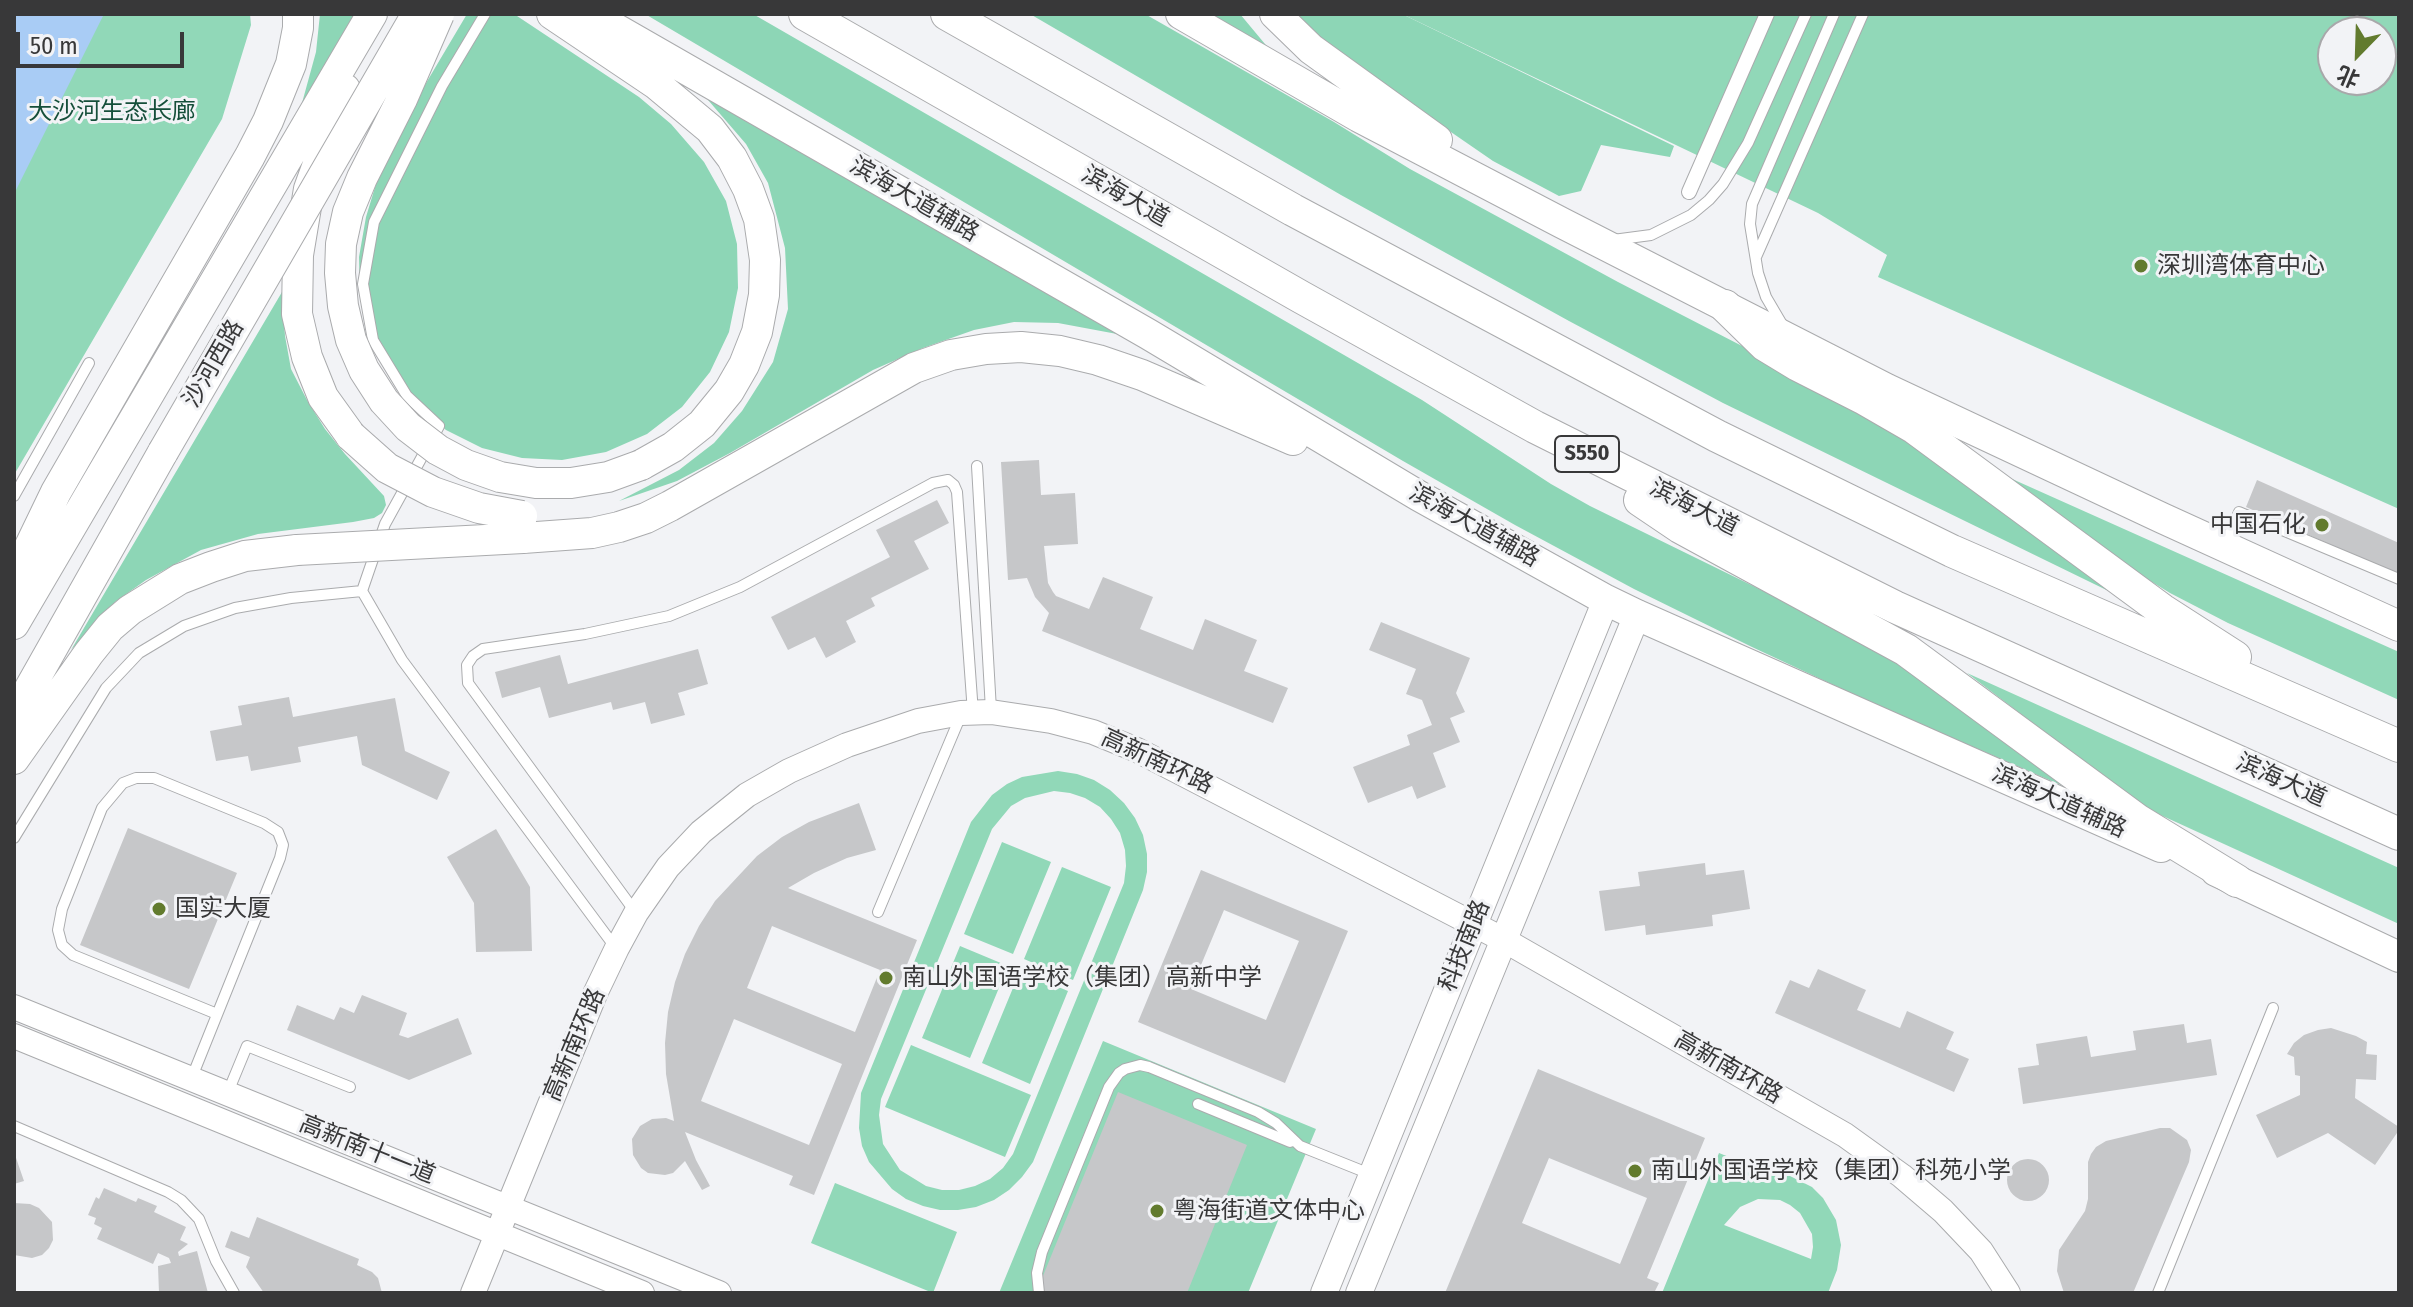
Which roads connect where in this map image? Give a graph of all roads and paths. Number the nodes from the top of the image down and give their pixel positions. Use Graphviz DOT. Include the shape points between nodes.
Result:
graph roads {
  1 [pos="298,14"];
  2 [pos="375,14"];
  3 [pos="417,14"];
  4 [pos="439,14"];
  5 [pos="485,14"];
  6 [pos="552,14"];
  7 [pos="590,14"];
  8 [pos="805,14"];
  9 [pos="947,14"];
  10 [pos="1181,14"];
  11 [pos="1275,14"];
  12 [pos="1767,14"];
  13 [pos="1806,14"];
  14 [pos="1834,14"];
  15 [pos="1863,14"];
  16 [pos="1689,192"];
  17 [pos="1562,223"];
  18 [pos="1595,240"];
  19 [pos="1755,259"];
  20 [pos="1725,306"];
  21 [pos="1797,343"];
  22 [pos="89,363"];
  23 [pos="1535,427"];
  24 [pos="977,466"];
  25 [pos="14,496"];
  26 [pos="1419,496"];
  27 [pos="523,527"];
  28 [pos="2224,547"];
  29 [pos="14,579"];
  30 [pos="2399,579"];
  31 [pos="362,591"];
  32 [pos="1606,600"];
  33 [pos="1637,615"];
  34 [pos="14,624"];
  35 [pos="2399,626"];
  36 [pos="67,682"];
  37 [pos="975,713"];
  38 [pos="14,716"];
  39 [pos="2360,728"];
  40 [pos="2399,746"];
  41 [pos="14,759"];
  42 [pos="14,783"];
  43 [pos="2399,834"];
  44 [pos="14,838"];
  45 [pos="2237,881"];
  46 [pos="878,912"];
  47 [pos="636,913"];
  48 [pos="1474,924"];
  49 [pos="2342,932"];
  50 [pos="1504,940"];
  51 [pos="617,948"];
  52 [pos="2399,957"];
  53 [pos="2399,966"];
  54 [pos="14,1007"];
  55 [pos="2273,1008"];
  56 [pos="217,1014"];
  57 [pos="14,1036"];
  58 [pos="191,1079"];
  59 [pos="350,1087"];
  60 [pos="228,1094"];
  61 [pos="1198,1104"];
  62 [pos="14,1126"];
  63 [pos="1300,1146"];
  64 [pos="1372,1175"];
  65 [pos="508,1207"];
  66 [pos="498,1234"];
  67 [pos="234,1293"];
  68 [pos="473,1293"];
  69 [pos="642,1293"];
  70 [pos="719,1293"];
  71 [pos="1039,1293"];
  72 [pos="1324,1293"];
  73 [pos="1359,1293"];
  74 [pos="2008,1293"];
  75 [pos="2158,1293"];
  1 -- 29 [label="main road" via="291,64 268,121 56,492"];
  2 -- 27 [label="main road, bridge" via="309,189 298,255 297,314 307,357 323,397 351,436 387,468"];
  2 -- 34 [label="main road, 沙河西路"];
  3 -- 38 [label="main road, 沙河西路, bridge"];
  4 -- 6 [label="main road, bridge" via="346,222 340,273 351,340 384,401 438,450 500,477 571,483 641,465 702,424 744,365 764,295 765,260 748,189 710,129 656,84"];
  5 -- 31 [label="lane" via="442,86 374,222 363,284 373,340 407,396 439,426 385,524"];
  7 -- 26 [label="main road, 滨海大道辅路"];
  8 -- 23 [label="highway, 滨海大道 / S550"];
  9 -- 39 [label="highway" via="1293,210 1717,436 1952,551"];
  10 -- 17 [label="main road" via="1359,117"];
  11 -- 17 [label="main road" via="1345,75"];
  12 -- 16 [label="street"];
  13 -- 18 [label="lane" via="1748,143 1709,200 1651,235"];
  14 -- 19 [label="lane" via="1754,197 1750,224"];
  15 -- 19 [label="lane"];
  17 -- 18 [label="main road"];
  18 -- 20 [label="main road"];
  19 -- 21 [label="lane" via="1766,297"];
  20 -- 21 [label="main road"];
  20 -- 39 [label="highway" via="1765,345 1915,428 2162,610"];
  21 -- 28 [label="main road"];
  22 -- 25 [label="lane"];
  23 -- 43 [label="highway, 滨海大道 / S550" via="1907,613"];
  23 -- 45 [label="highway" via="1680,527 1906,650 2137,820"];
  24 -- 37 [label="lane"];
  26 -- 27 [label="main road" via="1142,375 1060,351 1021,347 951,355 914,368 670,506 619,527 592,533"];
  26 -- 32 [label="main road, 滨海大道辅路"];
  27 -- 36 [label="main road, bridge" via="245,556 211,567 149,597 110,627"];
  28 -- 30 [label="lane" via="2239,512"];
  28 -- 35 [label="main road"];
  31 -- 44 [label="lane" via="235,608 184,626 139,653 106,688"];
  31 -- 51 [label="lane" via="402,660"];
  32 -- 33 [label="main road, 滨海大道辅路"];
  32 -- 48 [label="main road, 科技南路"];
  33 -- 45 [label="main road, 滨海大道辅路"];
  33 -- 50 [label="main road, 科技南路"];
  36 -- 41 [label="main road"];
  36 -- 42 [label="main road"];
  37 -- 46 [label="lane"];
  37 -- 47 [label="street, 高新南环路" via="918,721 847,745 747,795 668,867"];
  37 -- 47 [label="lane" via="957,492 948,480 933,483 740,587 669,616 483,649 467,665 468,683"];
  37 -- 48 [label="street, 高新南环路" via="1051,721 1137,750"];
  39 -- 40 [label="highway"];
  45 -- 49 [label="main road, 滨海大道辅路"];
  47 -- 51 [label="street, 高新南环路"];
  48 -- 50 [label="street, 高新南环路"];
  48 -- 64 [label="main road, 科技南路"];
  49 -- 52 [label="main road, 滨海大道辅路"];
  49 -- 53 [label="main road"];
  50 -- 73 [label="main road, 科技南路"];
  50 -- 74 [label="street, 高新南环路" via="1868,1152 1943,1211 1981,1251"];
  51 -- 65 [label="street, 高新南环路"];
  54 -- 58 [label="street, 高新南十一道"];
  55 -- 75 [label="lane"];
  56 -- 56 [label="lane" via="283,845 278,832 264,823 154,778 136,778 123,783 102,808 62,909 62,945 73,955"];
  56 -- 58 [label="lane"];
  57 -- 66 [label="street, 高新南十一道"];
  58 -- 60 [label="street, 高新南十一道"];
  59 -- 60 [label="lane" via="247,1046"];
  60 -- 65 [label="street, 高新南十一道"];
  61 -- 63 [label="lane"];
  62 -- 67 [label="lane" via="181,1200 199,1219"];
  63 -- 64 [label="lane"];
  63 -- 71 [label="lane" via="1258,1112 1149,1067 1125,1069 1109,1087 1042,1252"];
  64 -- 72 [label="main road, 科技南路"];
  65 -- 66 [label="street, 高新南环路"];
  65 -- 70 [label="street, 高新南十一道"];
  66 -- 68 [label="street, 高新南环路"];
  66 -- 69 [label="street, 高新南十一道"];
}
